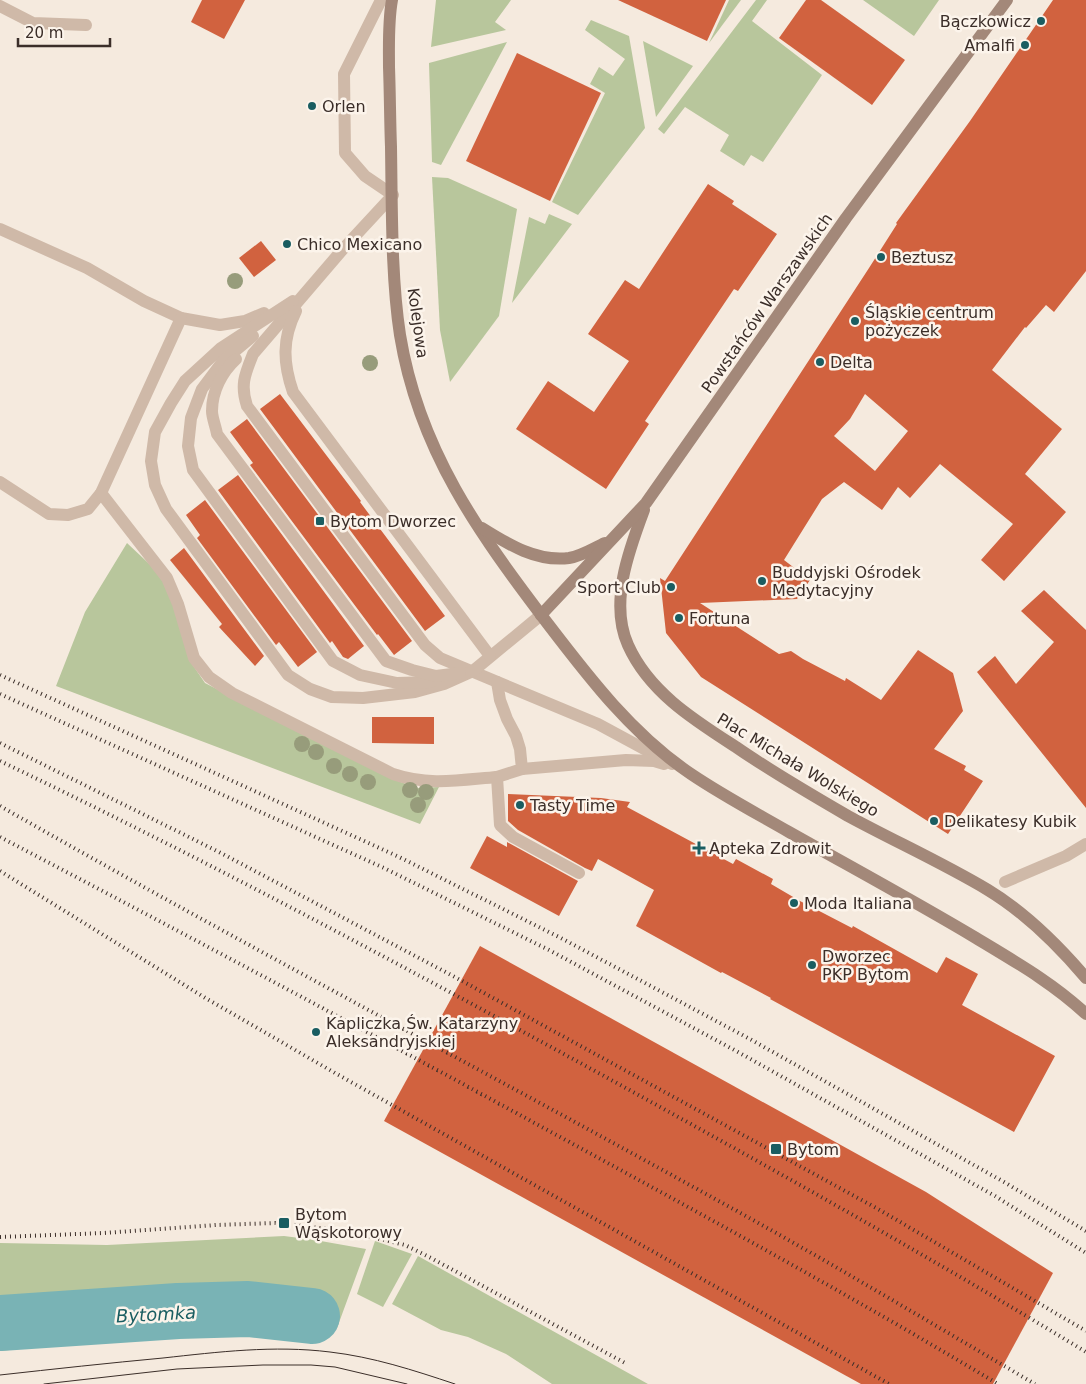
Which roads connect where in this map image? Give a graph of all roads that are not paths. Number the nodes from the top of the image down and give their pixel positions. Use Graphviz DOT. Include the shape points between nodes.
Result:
graph roads {
  1 [pos="381,0"];
  2 [pos="392,0"];
  3 [pos="1008,0"];
  4 [pos="0,6"];
  5 [pos="86,25"];
  6 [pos="393,195"];
  7 [pos="0,229"];
  8 [pos="305,293"];
  9 [pos="182,318"];
  10 [pos="0,482"];
  11 [pos="101,494"];
  12 [pos="646,503"];
  13 [pos="476,524"];
  14 [pos="612,540"];
  15 [pos="541,615"];
  16 [pos="490,656"];
  17 [pos="473,671"];
  18 [pos="497,682"];
  19 [pos="522,769"];
  20 [pos="690,774"];
  21 [pos="497,777"];
  22 [pos="1086,844"];
  23 [pos="579,873"];
  24 [pos="1005,882"];
  25 [pos="1086,978"];
  26 [pos="1086,1014"];
  1 -- 6 [label="street" via="344,74 345,154 365,176"];
  2 -- 6 [label="main road, Kolejowa" via="389,35"];
  3 -- 12 [label="main road, Powstańców Warszawskich" via="840,226"];
  4 -- 5 [label="street" via="33,23"];
  6 -- 8 [label="street"];
  6 -- 13 [label="main road, Kolejowa" via="398,318 413,388 435,450"];
  7 -- 9 [label="street" via="87,268 144,301"];
  8 -- 9 [label="street" via="245,321 220,325"];
  8 -- 16 [label="street" via="289,324 285,351 286,372 293,392"];
  8 -- 17 [label="street" via="253,354 242,392 247,406 425,645 440,658"];
  8 -- 17 [label="street" via="229,366 215,391 212,412 217,434 386,661 436,676"];
  8 -- 17 [label="street" via="223,361 202,389 191,418 188,446 193,470 333,661 360,675 398,683 432,682"];
  8 -- 17 [label="street" via="221,348 185,381 155,432 151,462 155,485 166,509 288,675 310,689 332,697 363,698 415,692"];
  9 -- 11 [label="street"];
  10 -- 11 [label="street" via="50,514 68,515 88,509"];
  11 -- 21 [label="street" via="167,578 194,658 209,677 232,693 393,774 426,782"];
  12 -- 14 [label="main road, Powstańców Warszawskich"];
  12 -- 25 [label="main road, Plac Michała Wolskiego" via="624,576 621,611 628,645 657,688 695,720 761,764 848,816 989,891 1055,943"];
  13 -- 14 [label="main road" via="523,552 542,557 570,558"];
  13 -- 15 [label="main road, Kolejowa"];
  14 -- 15 [label="main road, Powstańców Warszawskich"];
  15 -- 16 [label="street"];
  15 -- 20 [label="main road" via="626,719"];
  16 -- 17 [label="street"];
  17 -- 18 [label="street"];
  18 -- 19 [label="street" via="500,700 520,749"];
  18 -- 20 [label="street" via="598,724"];
  19 -- 20 [label="street" via="626,760 654,761"];
  19 -- 21 [label="street"];
  20 -- 26 [label="main road" via="1042,978"];
  21 -- 23 [label="street" via="500,825 513,837"];
  22 -- 24 [label="street"];
}
